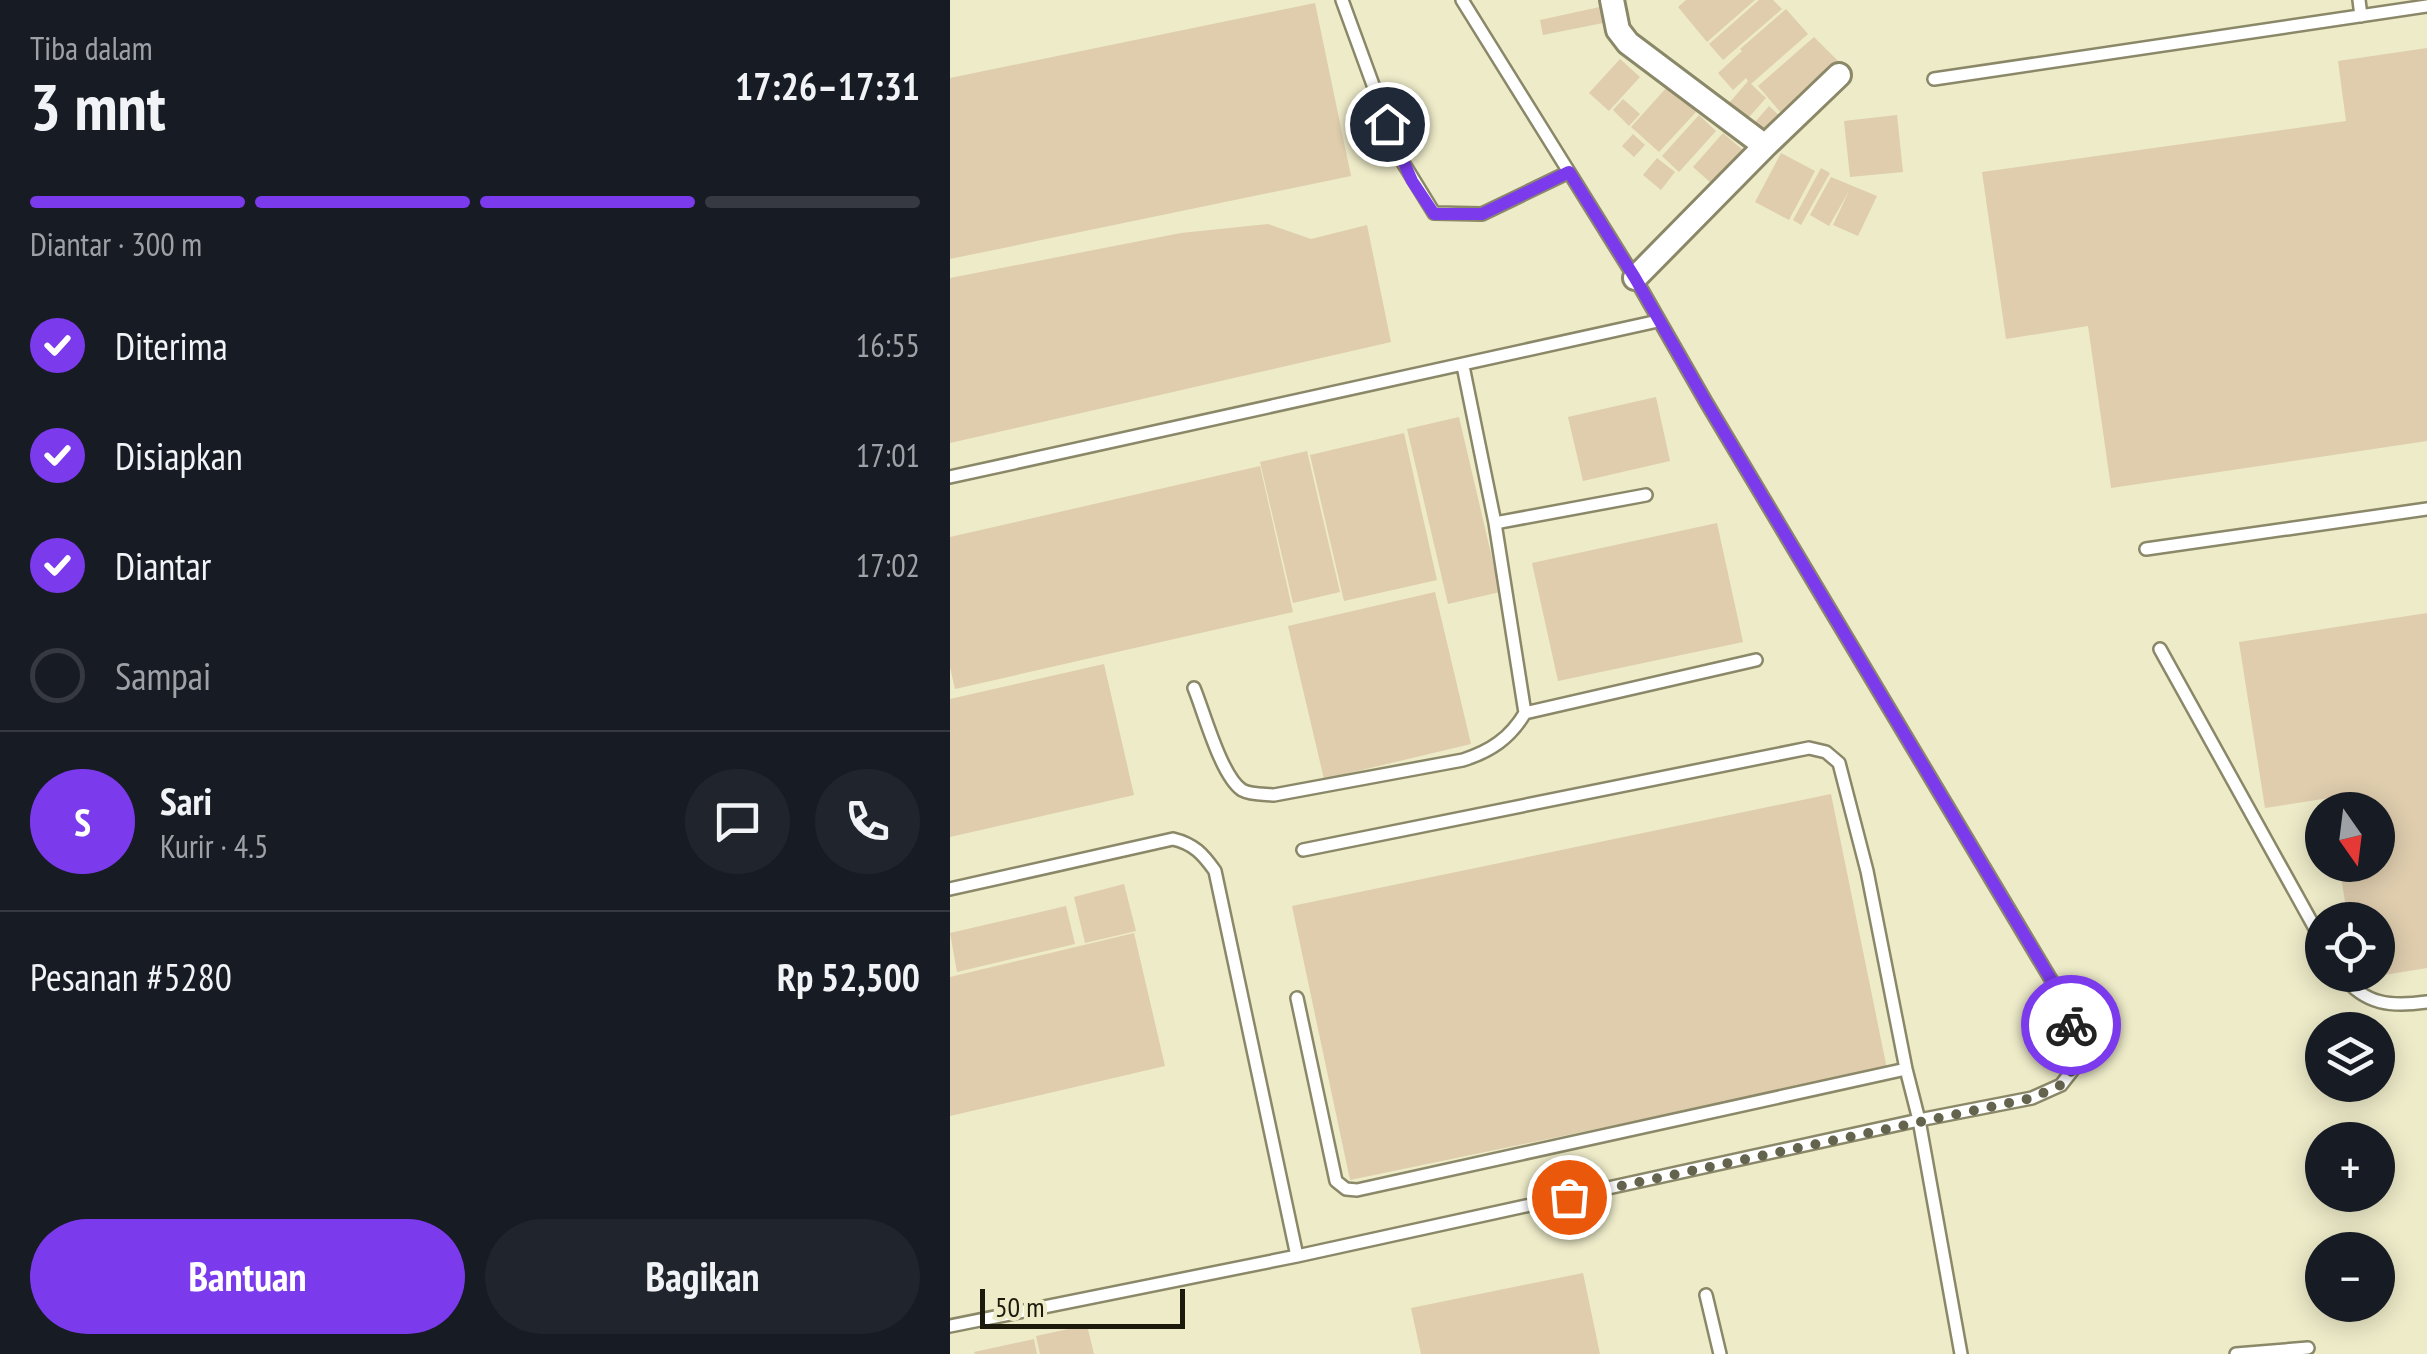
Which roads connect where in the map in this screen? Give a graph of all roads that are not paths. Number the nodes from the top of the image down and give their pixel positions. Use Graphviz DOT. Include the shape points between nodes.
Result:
graph roads {
  1 [pos="1342,0"];
  2 [pos="1462,0"];
  3 [pos="1612,0"];
  4 [pos="2359,0"];
  5 [pos="2427,6"];
  6 [pos="2361,16"];
  7 [pos="1840,75"];
  8 [pos="1934,79"];
  9 [pos="1765,146"];
  10 [pos="1569,172"];
  11 [pos="1635,278"];
  12 [pos="1658,321"];
  13 [pos="1463,366"];
  14 [pos="950,477"];
  15 [pos="1646,495"];
  16 [pos="2427,510"];
  17 [pos="1495,523"];
  18 [pos="2146,549"];
  19 [pos="2160,650"];
  20 [pos="1756,660"];
  21 [pos="1194,688"];
  22 [pos="1526,713"];
  23 [pos="1303,850"];
  24 [pos="950,889"];
  25 [pos="2305,910"];
  26 [pos="2355,992"];
  27 [pos="1297,998"];
  28 [pos="2427,1002"];
  29 [pos="1906,1069"];
  30 [pos="1919,1120"];
  31 [pos="1296,1256"];
  32 [pos="1706,1295"];
  33 [pos="950,1326"];
  34 [pos="2308,1348"];
  35 [pos="1720,1354"];
  36 [pos="1962,1354"];
  37 [pos="2236,1354"];
  1 -- 10 [label="lane" via="1399,156 1434,214 1482,214"];
  2 -- 10 [label="lane"];
  3 -- 9 [label="street" via="1628,43"];
  4 -- 6 [label="lane"];
  5 -- 6 [label="lane"];
  6 -- 8 [label="lane"];
  7 -- 9 [label="street"];
  9 -- 11 [label="street"];
  10 -- 11 [label="lane"];
  11 -- 12 [label="lane"];
  12 -- 13 [label="lane"];
  12 -- 30 [label="lane" via="2068,1008 2075,1067 2061,1085 2032,1098"];
  13 -- 14 [label="lane"];
  13 -- 17 [label="lane"];
  15 -- 17 [label="lane"];
  16 -- 18 [label="lane"];
  17 -- 22 [label="lane"];
  19 -- 25 [label="lane"];
  20 -- 22 [label="lane"];
  21 -- 22 [label="lane" via="1230,777 1243,790 1274,796 1463,760 1487,752"];
  23 -- 29 [label="lane" via="1809,748 1826,752 1839,763 1868,871"];
  24 -- 31 [label="lane" via="1173,839 1204,856 1214,871"];
  26 -- 28 [label="lane" via="2404,1006"];
  27 -- 29 [label="lane" via="1336,1181 1346,1190"];
  29 -- 30 [label="lane"];
  30 -- 31 [label="lane"];
  30 -- 36 [label="lane"];
  31 -- 33 [label="lane"];
  32 -- 35 [label="lane"];
  34 -- 37 [label="lane"];
}
